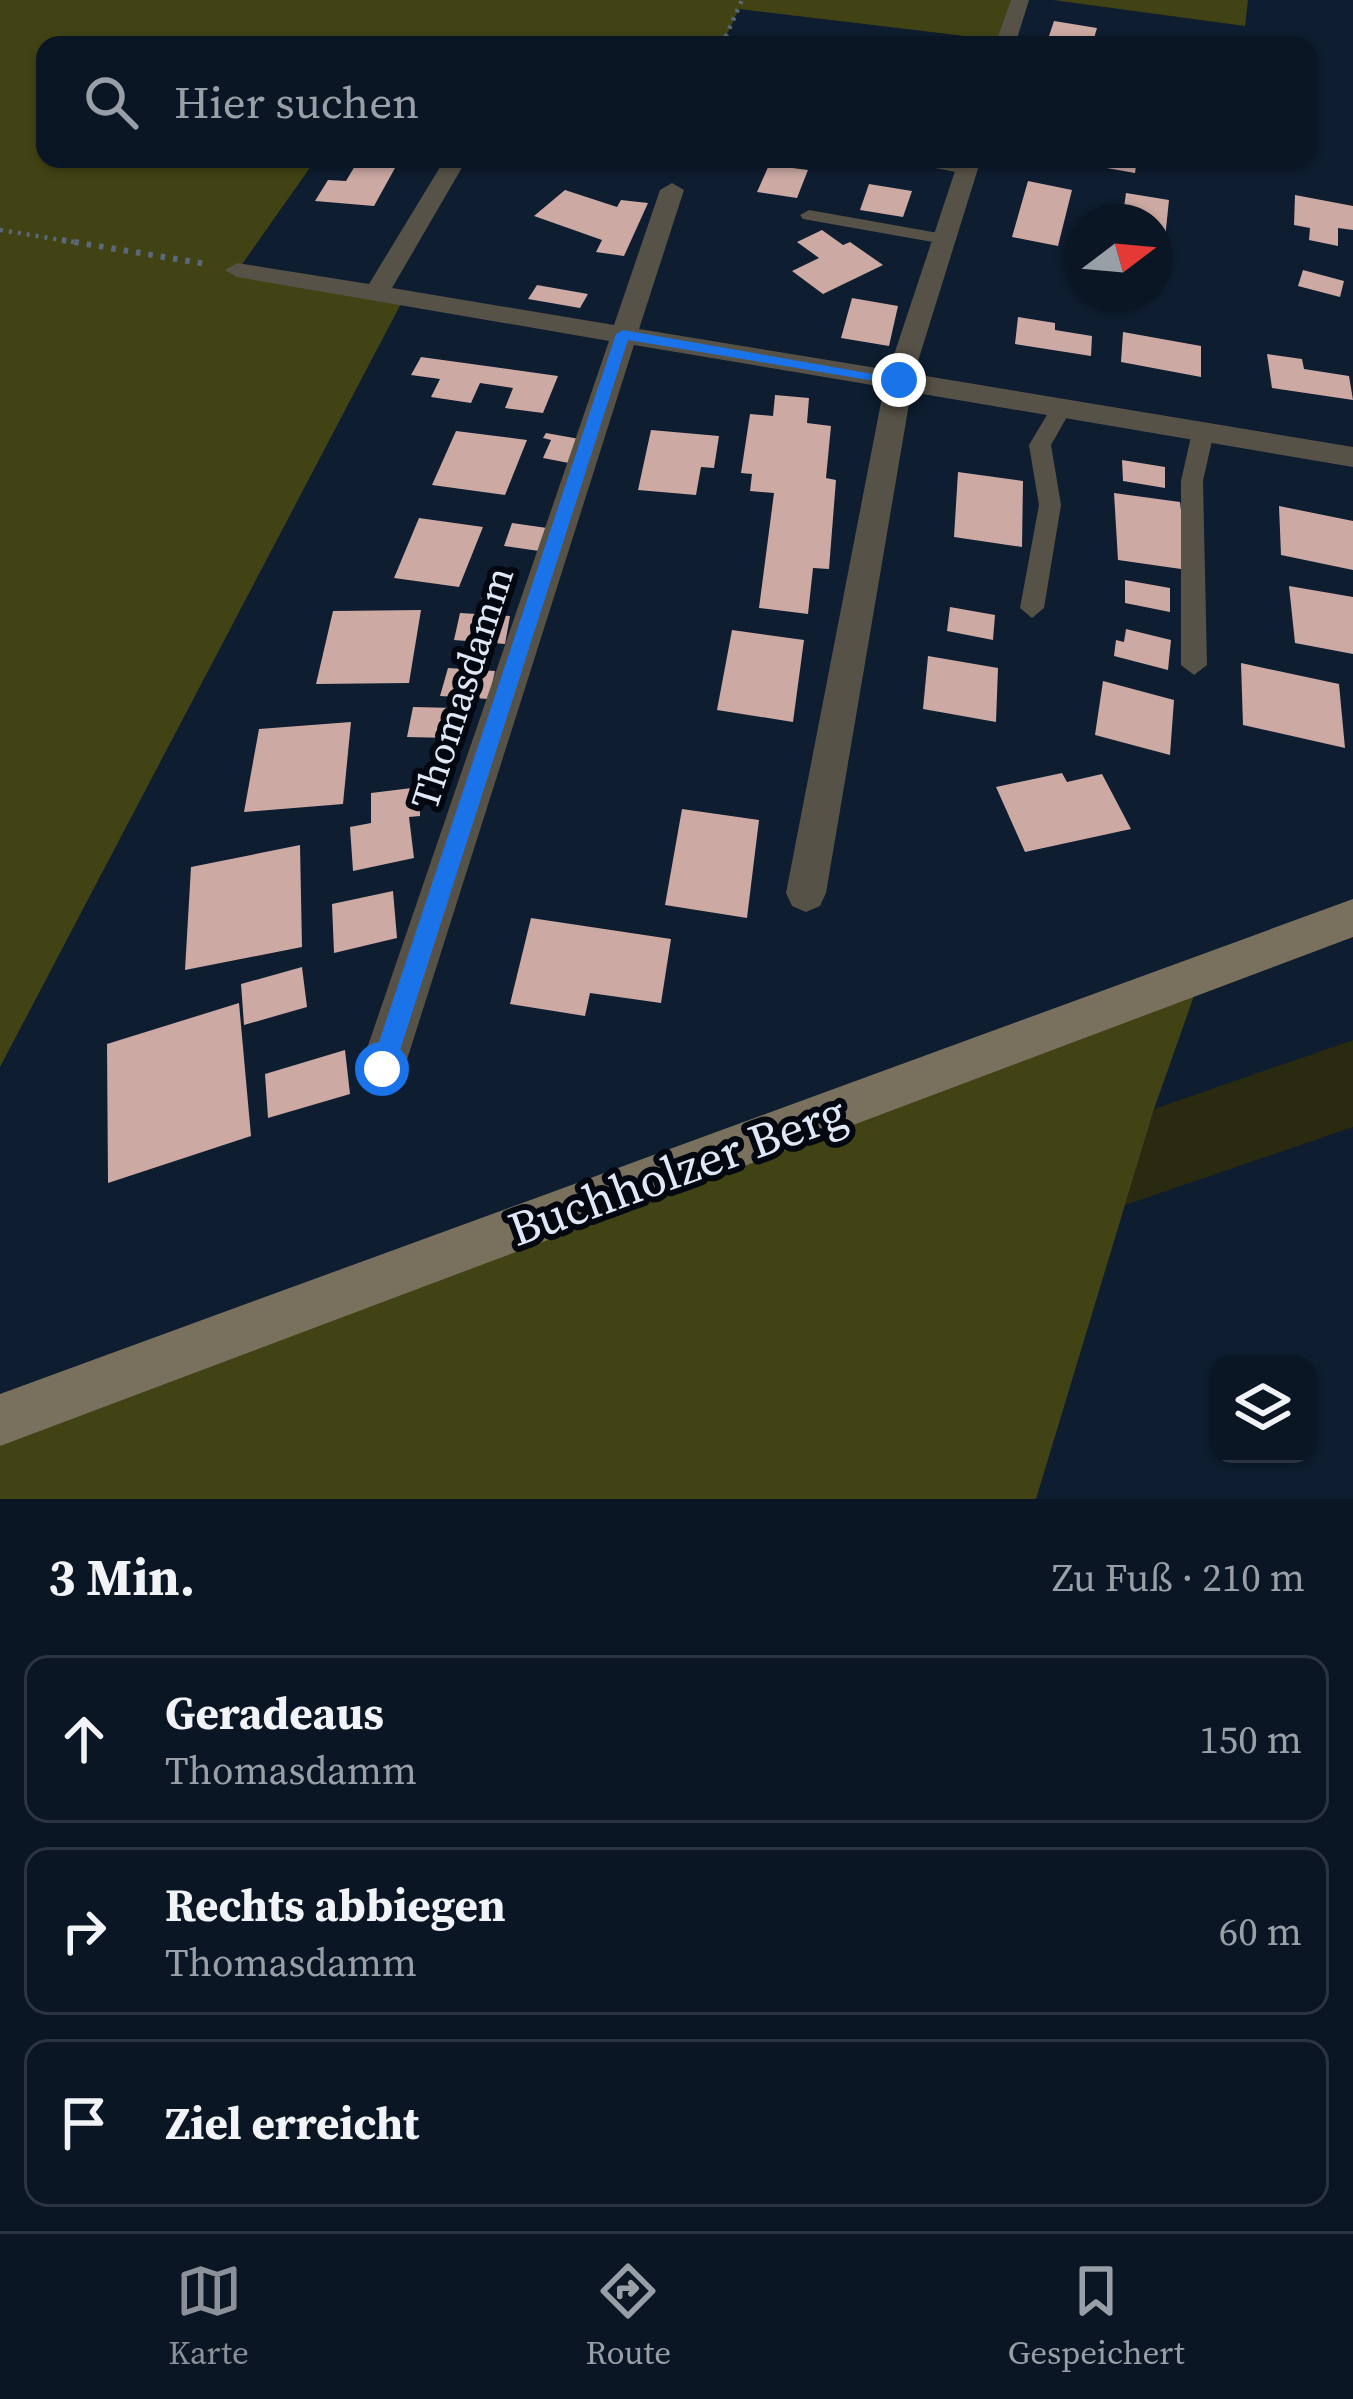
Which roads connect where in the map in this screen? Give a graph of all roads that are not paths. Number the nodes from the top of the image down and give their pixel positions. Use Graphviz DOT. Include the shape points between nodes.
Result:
graph roads {
  1 [pos="1020,0"];
  2 [pos="1008,36"];
  3 [pos="450,168"];
  4 [pos="967,168"];
  5 [pos="672,190"];
  6 [pos="809,215"];
  7 [pos="944,238"];
  8 [pos="237,270"];
  9 [pos="376,293"];
  10 [pos="623,334"];
  11 [pos="899,380"];
  12 [pos="1061,408"];
  13 [pos="1203,432"];
  14 [pos="1353,457"];
  15 [pos="1032,608"];
  16 [pos="1195,665"];
  17 [pos="806,893"];
  18 [pos="1353,918"];
  19 [pos="382,1069"];
  20 [pos="0,1420"];
  1 -- 2 [label="street"];
  3 -- 9 [label="street"];
  4 -- 7 [label="street"];
  5 -- 10 [label="street, Thomasdamm"];
  6 -- 7 [label="lane"];
  7 -- 11 [label="street"];
  8 -- 9 [label="street"];
  9 -- 10 [label="street"];
  10 -- 11 [label="street"];
  10 -- 19 [label="street, Thomasdamm"];
  11 -- 12 [label="street"];
  11 -- 17 [label="street"];
  12 -- 13 [label="street"];
  12 -- 15 [label="lane" via="1040,445 1050,505"];
  13 -- 14 [label="street"];
  13 -- 16 [label="lane" via="1192,481"];
  18 -- 20 [label="main road, Buchholzer Berg"];
}
